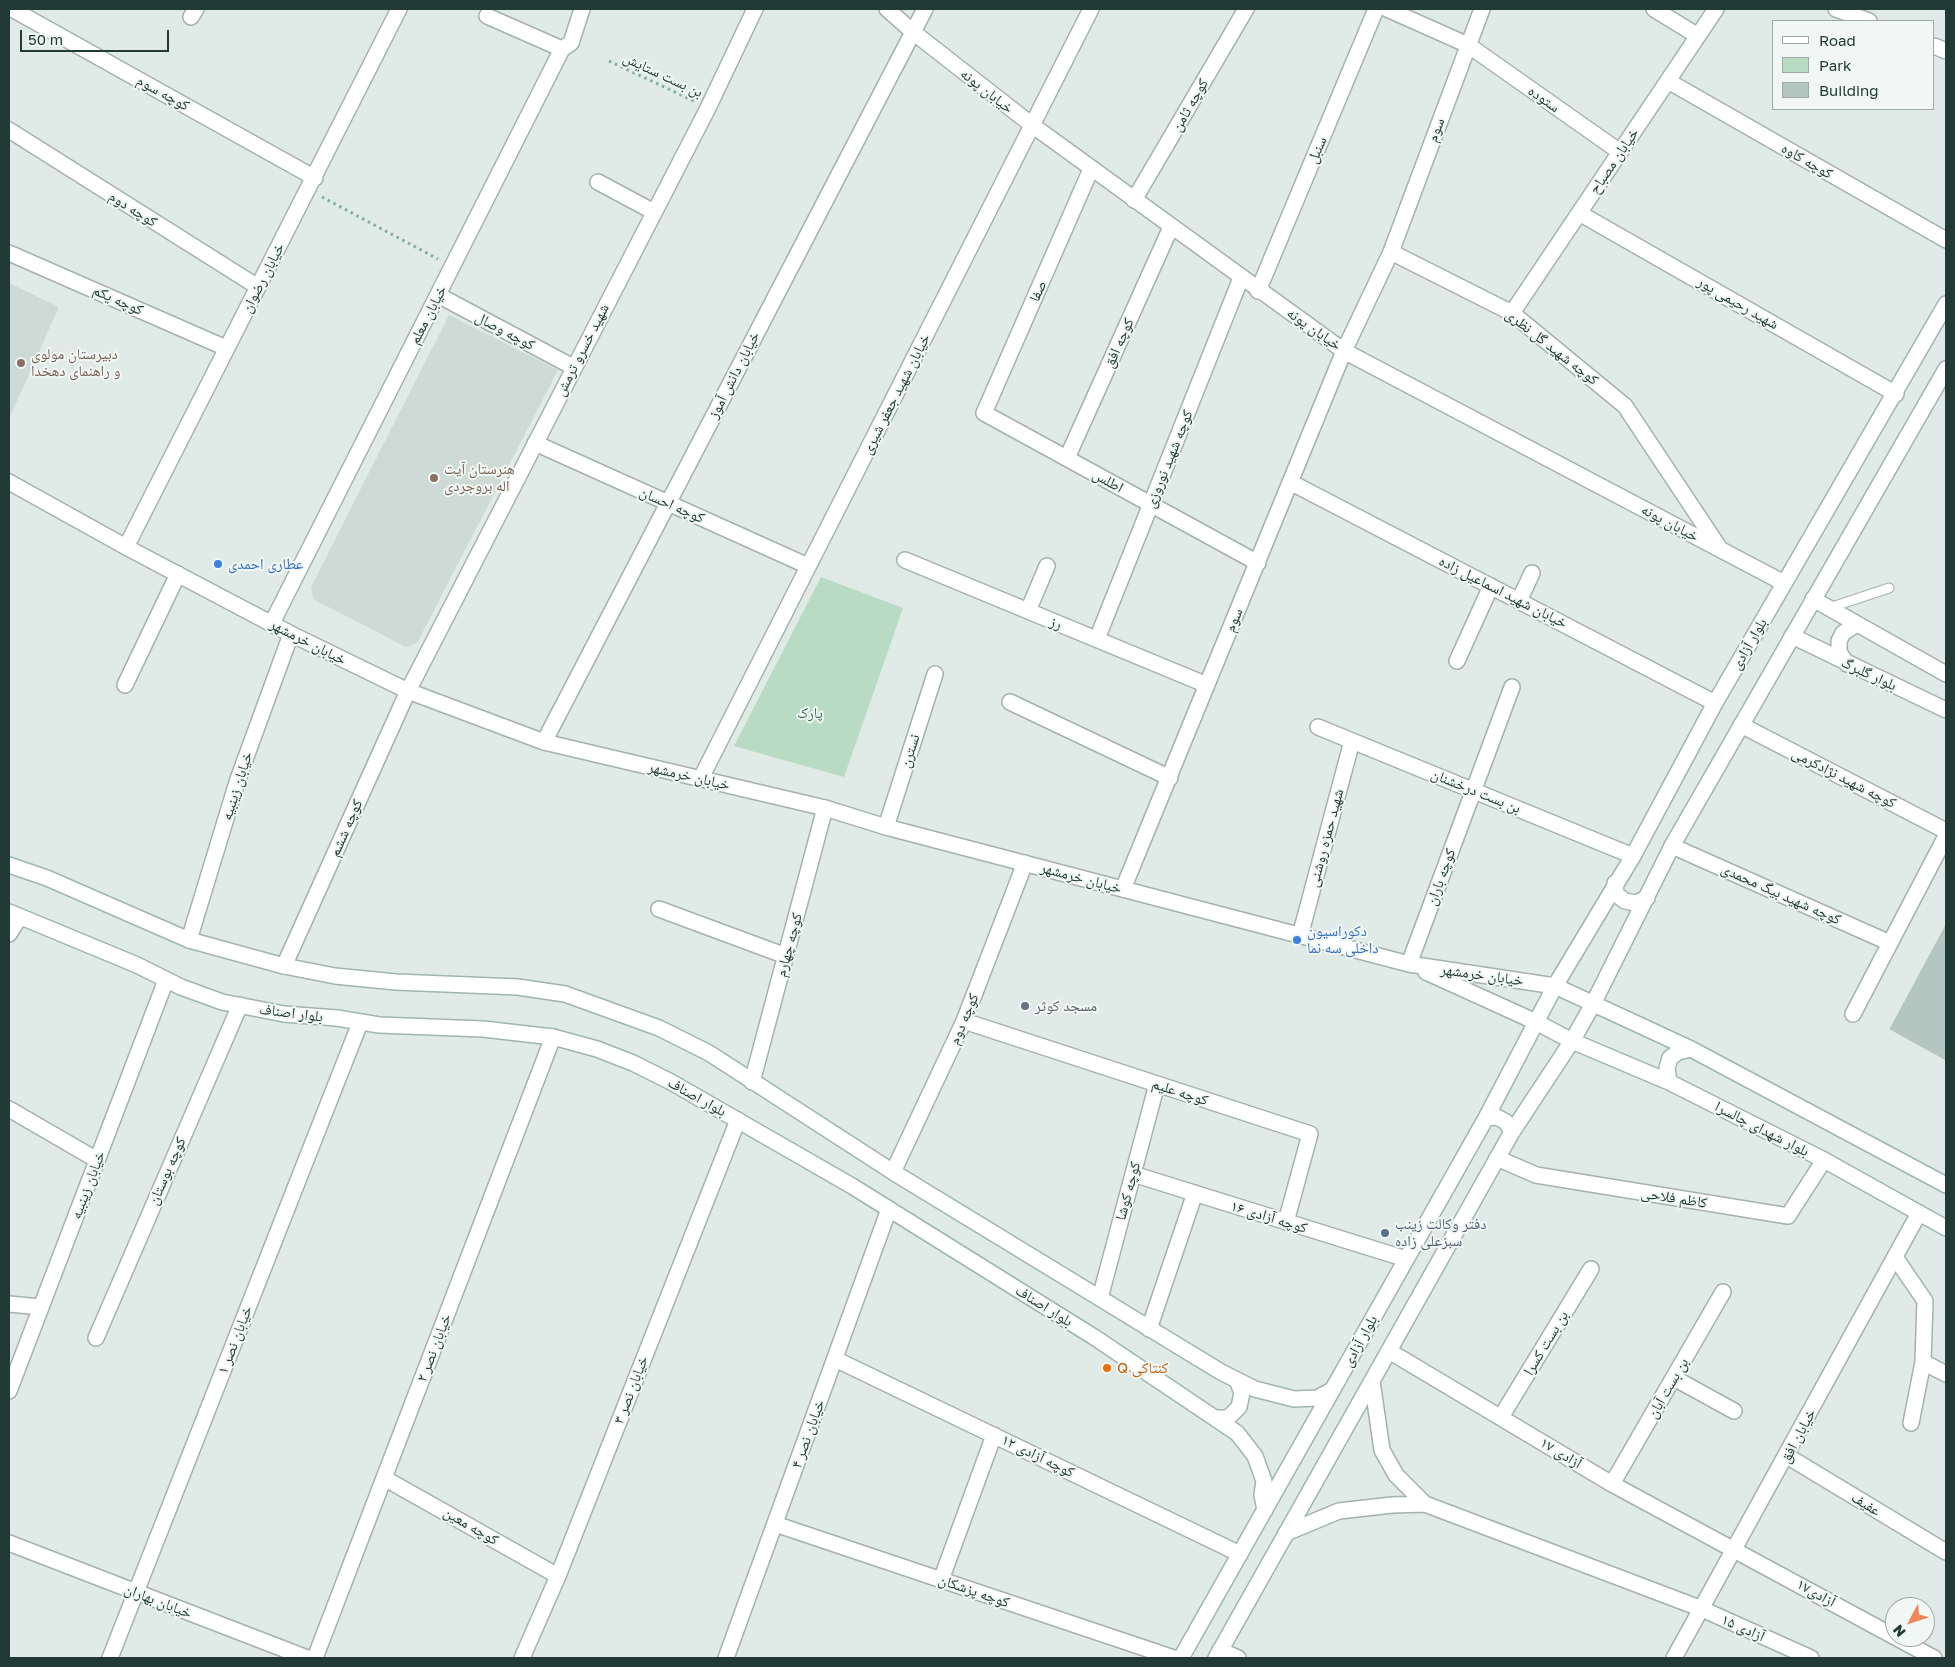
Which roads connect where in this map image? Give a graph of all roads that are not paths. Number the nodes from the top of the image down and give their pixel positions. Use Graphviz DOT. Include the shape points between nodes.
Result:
graph roads {
  1 [pos="12,9"];
  2 [pos="399,9"];
  3 [pos="582,9"];
  4 [pos="755,9"];
  5 [pos="887,9"];
  6 [pos="925,9"];
  7 [pos="1091,9"];
  8 [pos="1246,9"];
  9 [pos="1376,9"];
  10 [pos="1387,9"];
  11 [pos="1482,9"];
  12 [pos="1654,9"];
  13 [pos="1716,9"];
  14 [pos="1836,9"];
  15 [pos="487,16"];
  16 [pos="1866,20"];
  17 [pos="913,32"];
  18 [pos="1698,36"];
  19 [pos="1468,45"];
  20 [pos="562,49"];
  21 [pos="1668,81"];
  22 [pos="1032,125"];
  23 [pos="9,130"];
  24 [pos="1620,152"];
  25 [pos="1091,169"];
  26 [pos="598,182"];
  27 [pos="311,184"];
  28 [pos="1134,200"];
  29 [pos="654,212"];
  30 [pos="1579,212"];
  31 [pos="1171,227"];
  32 [pos="1946,240"];
  33 [pos="1391,252"];
  34 [pos="9,253"];
  35 [pos="1241,278"];
  36 [pos="258,287"];
  37 [pos="1258,290"];
  38 [pos="438,295"];
  39 [pos="1946,304"];
  40 [pos="1512,313"];
  41 [pos="226,348"];
  42 [pos="1344,351"];
  43 [pos="573,368"];
  44 [pos="1946,369"];
  45 [pos="1896,394"];
  46 [pos="984,413"];
  47 [pos="535,443"];
  48 [pos="1067,458"];
  49 [pos="9,482"];
  50 [pos="1290,482"];
  51 [pos="668,503"];
  52 [pos="1151,504"];
  53 [pos="126,547"];
  54 [pos="1720,549"];
  55 [pos="905,560"];
  56 [pos="1258,563"];
  57 [pos="808,566"];
  58 [pos="1047,566"];
  59 [pos="1532,573"];
  60 [pos="178,574"];
  61 [pos="1784,583"];
  62 [pos="1491,586"];
  63 [pos="1889,588"];
  64 [pos="1813,599"];
  65 [pos="1519,601"];
  66 [pos="1829,608"];
  67 [pos="1028,611"];
  68 [pos="272,623"];
  69 [pos="1858,624"];
  70 [pos="291,634"];
  71 [pos="1792,636"];
  72 [pos="1097,639"];
  73 [pos="1457,662"];
  74 [pos="1847,664"];
  75 [pos="934,674"];
  76 [pos="1946,674"];
  77 [pos="125,685"];
  78 [pos="1208,685"];
  79 [pos="1512,688"];
  80 [pos="408,691"];
  81 [pos="1010,702"];
  82 [pos="1714,703"];
  83 [pos="1946,710"];
  84 [pos="1741,725"];
  85 [pos="1318,727"];
  86 [pos="1352,741"];
  87 [pos="544,742"];
  88 [pos="701,778"];
  89 [pos="1170,778"];
  90 [pos="1473,790"];
  91 [pos="825,808"];
  92 [pos="886,827"];
  93 [pos="1946,831"];
  94 [pos="1946,836"];
  95 [pos="1672,846"];
  96 [pos="1633,856"];
  97 [pos="1025,863"];
  98 [pos="9,865"];
  99 [pos="1615,883"];
  100 [pos="1123,889"];
  101 [pos="1647,898"];
  102 [pos="659,909"];
  103 [pos="14,914"];
  104 [pos="9,934"];
  105 [pos="1300,936"];
  106 [pos="189,940"];
  107 [pos="1890,943"];
  108 [pos="786,956"];
  109 [pos="1409,964"];
  110 [pos="284,966"];
  111 [pos="166,980"];
  112 [pos="1555,986"];
  113 [pos="1593,1004"];
  114 [pos="240,1006"];
  115 [pos="1854,1014"];
  116 [pos="964,1021"];
  117 [pos="1536,1022"];
  118 [pos="360,1023"];
  119 [pos="553,1037"];
  120 [pos="1572,1041"];
  121 [pos="1691,1049"];
  122 [pos="752,1082"];
  123 [pos="1669,1082"];
  124 [pos="1157,1084"];
  125 [pos="9,1109"];
  126 [pos="1486,1118"];
  127 [pos="738,1120"];
  128 [pos="1512,1132"];
  129 [pos="1497,1158"];
  130 [pos="97,1160"];
  131 [pos="1824,1160"];
  132 [pos="893,1172"];
  133 [pos="1133,1174"];
  134 [pos="1946,1185"];
  135 [pos="1194,1193"];
  136 [pos="890,1209"];
  137 [pos="1919,1213"];
  138 [pos="1286,1222"];
  139 [pos="1946,1228"];
  140 [pos="1895,1257"];
  141 [pos="1406,1259"];
  142 [pos="1591,1269"];
  143 [pos="1723,1292"];
  144 [pos="1100,1298"];
  145 [pos="9,1304"];
  146 [pos="41,1307"];
  147 [pos="1149,1328"];
  148 [pos="96,1338"];
  149 [pos="1389,1351"];
  150 [pos="835,1359"];
  151 [pos="1923,1362"];
  152 [pos="1946,1374"];
  153 [pos="1674,1378"];
  154 [pos="1237,1380"];
  155 [pos="1372,1381"];
  156 [pos="1332,1390"];
  157 [pos="9,1391"];
  158 [pos="1734,1411"];
  159 [pos="1501,1417"];
  160 [pos="1215,1418"];
  161 [pos="1911,1423"];
  162 [pos="994,1435"];
  163 [pos="1787,1456"];
  164 [pos="384,1478"];
  165 [pos="1612,1484"];
  166 [pos="1425,1504"];
  167 [pos="1265,1510"];
  168 [pos="774,1524"];
  169 [pos="1286,1533"];
  170 [pos="9,1543"];
  171 [pos="1736,1550"];
  172 [pos="1946,1552"];
  173 [pos="1240,1554"];
  174 [pos="558,1576"];
  175 [pos="941,1580"];
  176 [pos="136,1592"];
  177 [pos="1702,1609"];
  178 [pos="1885,1632"];
  179 [pos="1914,1647"];
  180 [pos="1218,1654"];
  181 [pos="110,1658"];
  182 [pos="307,1658"];
  183 [pos="315,1658"];
  184 [pos="522,1658"];
  185 [pos="726,1658"];
  186 [pos="1174,1658"];
  187 [pos="1181,1658"];
  188 [pos="1238,1658"];
  189 [pos="1674,1658"];
  190 [pos="1811,1658"];
  191 [pos="1934,1658"];
  1 -- 27 [label="street, کوچه سوم"];
  2 -- 27 [label="street, خیابان رضوان"];
  3 -- 20 [label="street, خیابان معلم" via="571,43"];
  4 -- 29 [label="street, شهید خسرو ترمش"];
  5 -- 17 [label="street, خیابان پونه"];
  6 -- 17 [label="street, خیابان دانش آموز"];
  7 -- 22 [label="street, خیابان شهید جعفر شیری"];
  8 -- 28 [label="street, کوچه ثامن"];
  9 -- 37 [label="street, سنبل"];
  10 -- 19 [label="street"];
  11 -- 19 [label="street, سوم"];
  12 -- 18 [label="street"];
  13 -- 18 [label="street, خیابان مصباح"];
  14 -- 16 [label="street"];
  15 -- 20 [label="street"];
  17 -- 22 [label="street, خیابان پونه"];
  17 -- 51 [label="street, خیابان دانش آموز"];
  18 -- 21 [label="street, خیابان مصباح"];
  19 -- 24 [label="street, ستوده"];
  19 -- 33 [label="street, سوم"];
  20 -- 38 [label="street, خیابان معلم"];
  21 -- 24 [label="street, خیابان مصباح"];
  21 -- 32 [label="street, کوچه کاوه"];
  22 -- 25 [label="street, خیابان پونه"];
  22 -- 57 [label="street, خیابان شهید جعفر شیری"];
  23 -- 36 [label="street, کوچه دوم"];
  24 -- 30 [label="street, خیابان مصباح"];
  25 -- 28 [label="street, خیابان پونه"];
  25 -- 46 [label="street, صفا"];
  26 -- 29 [label="street"];
  27 -- 36 [label="street, خیابان رضوان"];
  28 -- 31 [label="street, خیابان پونه"];
  29 -- 43 [label="street, شهید خسرو ترمش"];
  30 -- 40 [label="street, خیابان مصباح"];
  30 -- 45 [label="street, شهید رحیمی پور"];
  31 -- 35 [label="street, خیابان پونه"];
  31 -- 48 [label="street, کوچه افق"];
  33 -- 40 [label="street, کوچه شهید گل نظری"];
  33 -- 42 [label="street"];
  34 -- 41 [label="street, کوچه یکم"];
  35 -- 37 [label="street, خیابان پونه"];
  35 -- 52 [label="street, کوچه شهید نوروزی"];
  36 -- 41 [label="street, خیابان رضوان"];
  37 -- 42 [label="street, خیابان پونه"];
  38 -- 43 [label="street, کوچه وصال"];
  38 -- 68 [label="street, خیابان معلم"];
  39 -- 45 [label="street, بلوار آزادی"];
  40 -- 54 [label="street, کوچه شهید گل نظری" via="1625,406"];
  41 -- 53 [label="street, خیابان رضوان"];
  42 -- 50 [label="street, سوم"];
  42 -- 54 [label="street, خیابان پونه"];
  43 -- 47 [label="street, شهید خسرو ترمش"];
  44 -- 64 [label="street"];
  45 -- 61 [label="street, بلوار آزادی"];
  46 -- 48 [label="street, اطلس"];
  47 -- 51 [label="street, کوچه احسان"];
  47 -- 80 [label="street, شهید خسرو ترمش"];
  48 -- 52 [label="street, اطلس"];
  49 -- 53 [label="street, خیابان خرمشهر"];
  50 -- 56 [label="street, سوم"];
  50 -- 62 [label="street, خیابان شهید اسماعیل زاده"];
  51 -- 57 [label="street, کوچه احسان"];
  51 -- 87 [label="street, خیابان دانش آموز"];
  52 -- 56 [label="street, اطلس"];
  52 -- 72 [label="street, کوچه شهید نوروزی"];
  53 -- 60 [label="street, خیابان خرمشهر"];
  54 -- 61 [label="street, خیابان پونه"];
  55 -- 67 [label="street, رز"];
  56 -- 78 [label="street, سوم"];
  57 -- 88 [label="street, خیابان شهید جعفر شیری"];
  58 -- 67 [label="street"];
  59 -- 65 [label="street"];
  60 -- 68 [label="street, خیابان خرمشهر"];
  60 -- 77 [label="street"];
  61 -- 82 [label="street, بلوار آزادی"];
  62 -- 65 [label="street, خیابان شهید اسماعیل زاده"];
  62 -- 73 [label="street"];
  63 -- 66 [label="lane"];
  64 -- 66 [label="street"];
  64 -- 71 [label="street"];
  65 -- 82 [label="street, خیابان شهید اسماعیل زاده"];
  66 -- 69 [label="street"];
  67 -- 72 [label="street, رز"];
  68 -- 70 [label="street, خیابان خرمشهر"];
  69 -- 74 [label="street" via="1842,633 1839,641 1838,652"];
  69 -- 76 [label="street"];
  70 -- 80 [label="street, خیابان خرمشهر"];
  70 -- 106 [label="street, خیابان زینبیه" via="238,779"];
  71 -- 74 [label="street, بلوار گلبرگ"];
  71 -- 84 [label="street"];
  72 -- 78 [label="street, رز"];
  74 -- 83 [label="street, بلوار گلبرگ"];
  75 -- 92 [label="street, نسترن"];
  78 -- 89 [label="street, سوم"];
  79 -- 90 [label="street, کوچه باران"];
  80 -- 87 [label="street, خیابان خرمشهر"];
  80 -- 110 [label="street, کوچه ششم"];
  81 -- 89 [label="street"];
  82 -- 96 [label="street, بلوار آزادی"];
  84 -- 93 [label="street, کوچه شهید نژادکرمی"];
  84 -- 95 [label="street"];
  85 -- 86 [label="street, بن بست درخشنان"];
  86 -- 90 [label="street, بن بست درخشنان"];
  86 -- 105 [label="street, شهید حمزه روشنی"];
  87 -- 88 [label="street, خیابان خرمشهر"];
  88 -- 91 [label="street, خیابان خرمشهر"];
  89 -- 100 [label="street, سوم"];
  90 -- 96 [label="street, بن بست درخشنان"];
  90 -- 109 [label="street, کوچه باران"];
  91 -- 92 [label="street, خیابان خرمشهر"];
  91 -- 108 [label="street, کوچه چهارم"];
  92 -- 97 [label="street, خیابان خرمشهر"];
  94 -- 107 [label="street"];
  95 -- 101 [label="street"];
  95 -- 107 [label="street, کوچه شهید بیگ محمدی"];
  96 -- 99 [label="street, بلوار آزادی"];
  97 -- 100 [label="street, خیابان خرمشهر"];
  97 -- 116 [label="street, کوچه دوم"];
  98 -- 106 [label="street"];
  99 -- 101 [label="street" via="1616,894 1625,902 1636,903"];
  99 -- 112 [label="street, بلوار آزادی"];
  100 -- 105 [label="street, خیابان خرمشهر"];
  101 -- 113 [label="street"];
  102 -- 108 [label="street"];
  103 -- 104 [label="street"];
  103 -- 111 [label="street, بلوار اصناف"];
  105 -- 109 [label="street, خیابان خرمشهر"];
  106 -- 110 [label="street"];
  107 -- 115 [label="street"];
  108 -- 122 [label="street, کوچه چهارم"];
  109 -- 112 [label="street, خیابان خرمشهر"];
  109 -- 117 [label="street, خیابان خرمشهر"];
  110 -- 122 [label="street" via="335,976 518,987 565,994 658,1028 709,1053"];
  111 -- 114 [label="street, بلوار اصناف"];
  111 -- 130 [label="street, خیابان زینبیه"];
  112 -- 113 [label="street, خیابان خرمشهر"];
  112 -- 117 [label="street, بلوار آزادی"];
  113 -- 120 [label="street, بلوار آزادی"];
  113 -- 121 [label="street"];
  114 -- 118 [label="street, بلوار اصناف"];
  114 -- 148 [label="street, کوچه بوستان"];
  116 -- 124 [label="street, کوچه علیم"];
  116 -- 132 [label="street, کوچه دوم"];
  117 -- 120 [label="street, خیابان خرمشهر"];
  117 -- 126 [label="street, بلوار آزادی"];
  118 -- 119 [label="street, بلوار اصناف" via="483,1029"];
  118 -- 176 [label="street, خیابان نصر ۱"];
  119 -- 127 [label="street, بلوار اصناف" via="633,1063"];
  119 -- 164 [label="street, خیابان نصر ۲"];
  120 -- 123 [label="street, بلوار شهدای چالسرا"];
  120 -- 128 [label="street, بلوار آزادی"];
  121 -- 123 [label="street" via="1670,1058 1667,1068"];
  121 -- 134 [label="street"];
  122 -- 132 [label="street"];
  123 -- 131 [label="street, بلوار شهدای چالسرا"];
  124 -- 133 [label="street, کوچه کوشا"];
  124 -- 138 [label="street, کوچه علیم" via="1310,1134"];
  125 -- 130 [label="street"];
  126 -- 128 [label="street" via="1497,1117 1506,1122"];
  126 -- 141 [label="street, بلوار آزادی"];
  127 -- 136 [label="street, بلوار اصناف"];
  127 -- 174 [label="street, خیابان نصر ۳"];
  128 -- 129 [label="street, بلوار آزادی"];
  129 -- 131 [label="street, کاظم فلاحی" via="1536,1175 1788,1216"];
  129 -- 149 [label="street, بلوار آزادی"];
  130 -- 146 [label="street, خیابان زینبیه"];
  131 -- 137 [label="street, بلوار شهدای چالسرا"];
  132 -- 144 [label="street"];
  133 -- 135 [label="street, کوچه آزادی ۱۶"];
  133 -- 144 [label="street, کوچه کوشا"];
  135 -- 138 [label="street, کوچه آزادی ۱۶"];
  135 -- 147 [label="street"];
  136 -- 150 [label="street, خیابان نصر ۴"];
  136 -- 160 [label="street, بلوار اصناف" via="1094,1337"];
  137 -- 139 [label="street, بلوار شهدای چالسرا"];
  137 -- 140 [label="street, خیابان افق"];
  138 -- 141 [label="street, کوچه آزادی ۱۶"];
  140 -- 151 [label="street" via="1925,1301"];
  140 -- 163 [label="street, خیابان افق"];
  141 -- 156 [label="street, بلوار آزادی"];
  142 -- 159 [label="street, بن بست کسرا"];
  143 -- 153 [label="street, بن بست آبان"];
  144 -- 147 [label="street"];
  145 -- 146 [label="street"];
  146 -- 157 [label="street, خیابان زینبیه"];
  147 -- 154 [label="street"];
  149 -- 155 [label="street, بلوار آزادی"];
  149 -- 159 [label="street, آزادی ۱۷"];
  150 -- 162 [label="street, کوچه آزادی ۱۲"];
  150 -- 168 [label="street, خیابان نصر ۴"];
  151 -- 152 [label="street"];
  151 -- 161 [label="street"];
  153 -- 158 [label="street"];
  153 -- 165 [label="street, بن بست آبان"];
  154 -- 156 [label="street" via="1255,1389 1294,1400 1317,1398"];
  154 -- 160 [label="street" via="1242,1393 1239,1407 1228,1418"];
  155 -- 166 [label="street" via="1382,1450 1396,1475"];
  155 -- 169 [label="street, بلوار آزادی"];
  156 -- 167 [label="street, بلوار آزادی"];
  159 -- 165 [label="street, آزادی ۱۷"];
  160 -- 167 [label="street, بلوار اصناف" via="1237,1433 1255,1456 1264,1481"];
  162 -- 173 [label="street, کوچه آزادی ۱۲"];
  162 -- 175 [label="street"];
  163 -- 171 [label="street, خیابان افق"];
  163 -- 172 [label="street, عفیف"];
  164 -- 174 [label="street, کوچه معین"];
  164 -- 183 [label="street, خیابان نصر ۲"];
  165 -- 171 [label="street, آزادی ۱۷"];
  166 -- 169 [label="street" via="1339,1511"];
  166 -- 177 [label="street, آزادی ۱۵"];
  167 -- 173 [label="street, بلوار آزادی"];
  168 -- 175 [label="street, کوچه پزشکان"];
  168 -- 185 [label="street, خیابان نصر ۴"];
  169 -- 180 [label="street, بلوار آزادی"];
  170 -- 176 [label="street, خیابان بهاران"];
  171 -- 177 [label="street, خیابان افق"];
  171 -- 178 [label="street, آزادی۱۷"];
  173 -- 187 [label="street, بلوار آزادی"];
  174 -- 184 [label="street, خیابان نصر ۳"];
  175 -- 186 [label="street, کوچه پزشکان"];
  176 -- 181 [label="street, خیابان نصر ۱"];
  176 -- 182 [label="street, خیابان بهاران"];
  177 -- 189 [label="street, خیابان افق"];
  177 -- 190 [label="street, آزادی ۱۵"];
  179 -- 191 [label="street, آزادی۱۷"];
  180 -- 188 [label="street"];
}
